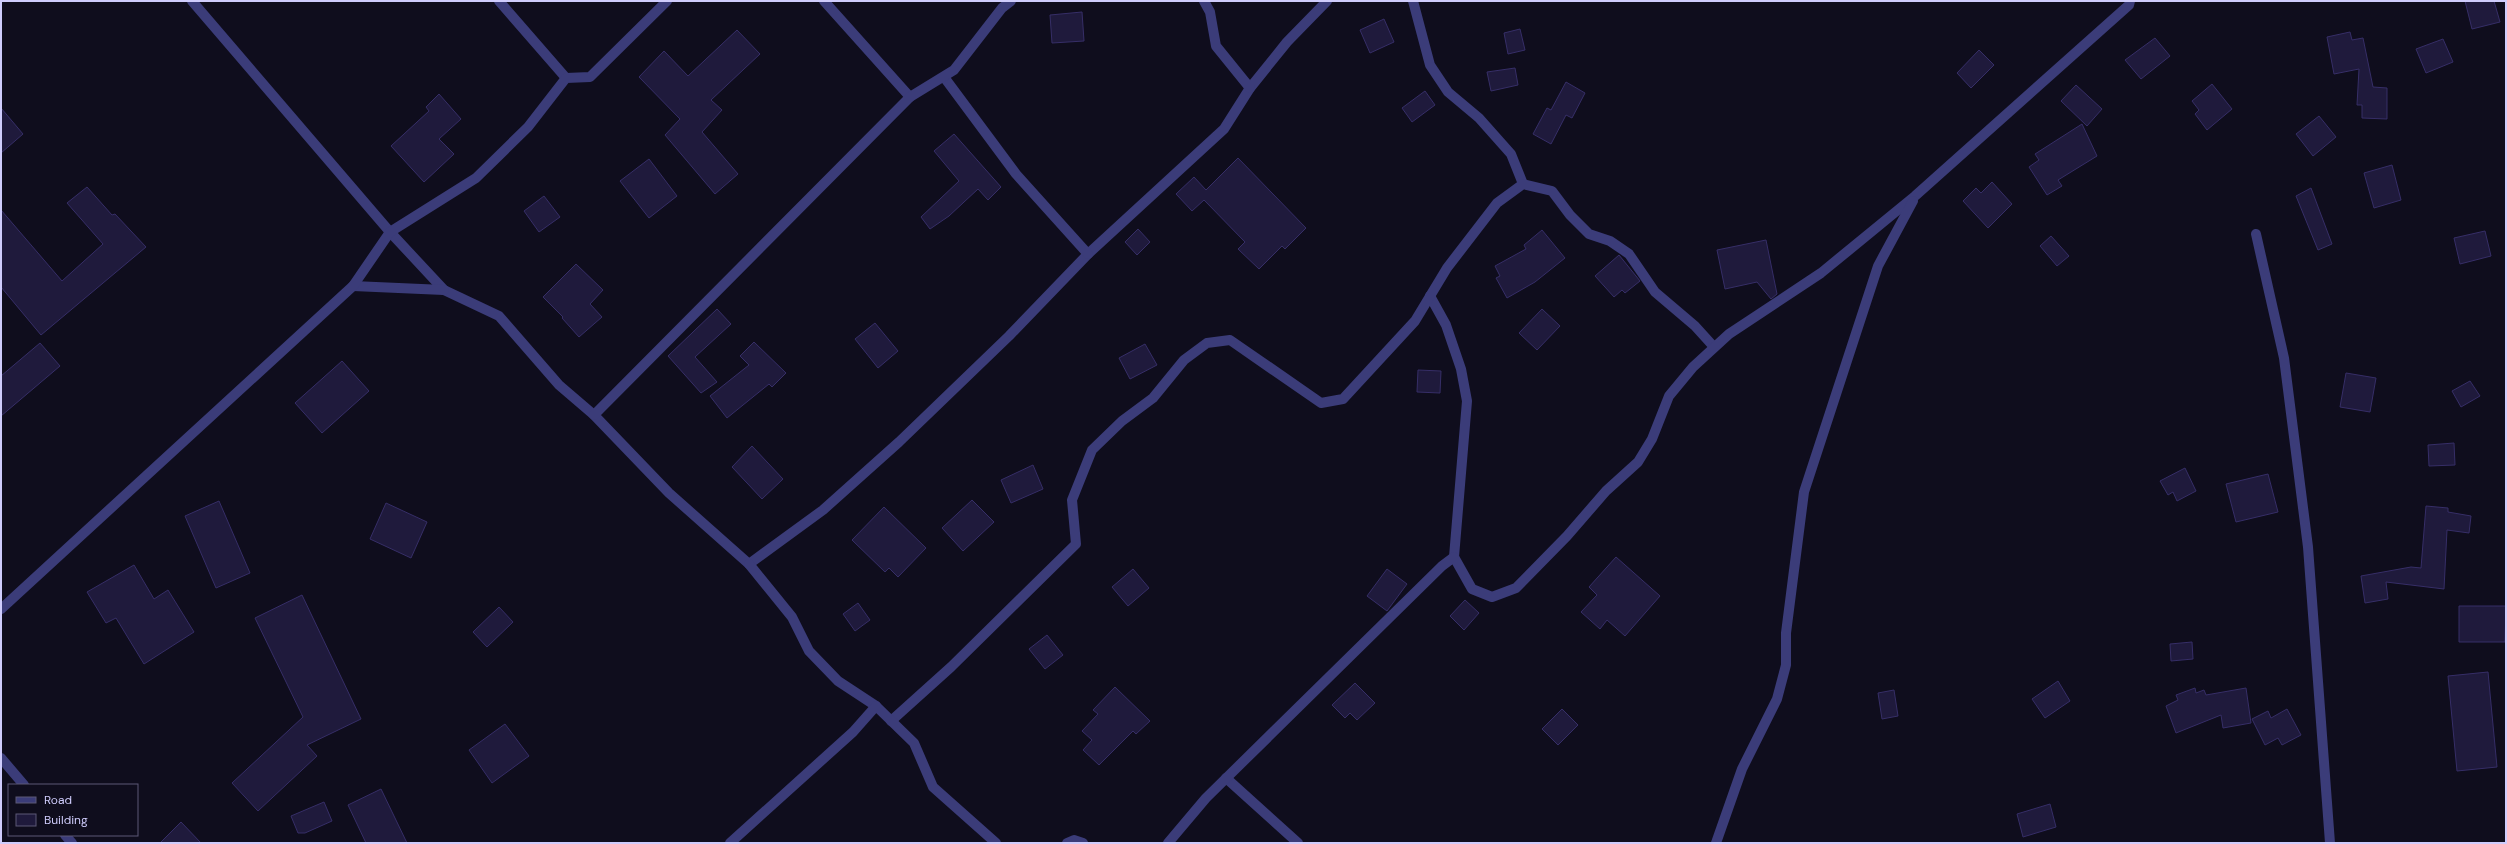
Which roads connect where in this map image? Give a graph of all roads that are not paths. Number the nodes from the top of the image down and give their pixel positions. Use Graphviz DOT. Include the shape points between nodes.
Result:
graph roads {
  1 [pos="192,1"];
  2 [pos="499,1"];
  3 [pos="667,1"];
  4 [pos="824,1"];
  5 [pos="1011,1"];
  6 [pos="1204,1"];
  7 [pos="1327,1"];
  8 [pos="1414,1"];
  9 [pos="2130,1"];
  10 [pos="944,76"];
  11 [pos="566,78"];
  12 [pos="1250,88"];
  13 [pos="910,97"];
  14 [pos="1524,184"];
  15 [pos="1915,196"];
  16 [pos="390,232"];
  17 [pos="2256,234"];
  18 [pos="1088,254"];
  19 [pos="352,286"];
  20 [pos="444,290"];
  21 [pos="1430,296"];
  22 [pos="1714,347"];
  23 [pos="594,415"];
  24 [pos="1454,557"];
  25 [pos="749,564"];
  26 [pos="1,609"];
  27 [pos="876,706"];
  28 [pos="891,721"];
  29 [pos="1,758"];
  30 [pos="1226,778"];
  31 [pos="23,784"];
  32 [pos="730,843"];
  33 [pos="996,843"];
  34 [pos="1067,843"];
  35 [pos="1083,843"];
  36 [pos="1168,843"];
  37 [pos="1298,843"];
  38 [pos="1716,843"];
  39 [pos="2330,843"];
  1 -- 16 [label="street"];
  2 -- 11 [label="street"];
  3 -- 11 [label="street" via="590,77"];
  4 -- 13 [label="street"];
  5 -- 10 [label="street" via="1002,8 954,70"];
  6 -- 12 [label="street" via="1210,12 1216,46"];
  7 -- 12 [label="street" via="1287,42"];
  8 -- 14 [label="street" via="1430,65 1448,92 1479,118 1511,154"];
  9 -- 15 [label="street" via="2129,5"];
  10 -- 13 [label="street"];
  10 -- 18 [label="street" via="1016,174"];
  11 -- 16 [label="street" via="528,127 476,178"];
  12 -- 18 [label="street" via="1224,129"];
  13 -- 23 [label="street"];
  14 -- 21 [label="street" via="1498,203 1447,268"];
  14 -- 22 [label="street" via="1552,191 1570,215 1589,234 1610,242 1629,254 1656,292 1695,326"];
  15 -- 22 [label="street" via="1821,273 1729,334"];
  15 -- 38 [label="street" via="1878,266 1804,492 1786,633 1786,665 1777,699 1742,769"];
  16 -- 19 [label="street"];
  16 -- 20 [label="street"];
  17 -- 39 [label="street" via="2284,358 2308,547"];
  18 -- 25 [label="street" via="1009,336 899,442 823,510"];
  19 -- 20 [label="street"];
  19 -- 26 [label="street"];
  20 -- 23 [label="street" via="499,316 559,385"];
  21 -- 24 [label="street" via="1446,325 1461,369 1467,401"];
  21 -- 28 [label="street" via="1415,320 1343,399 1321,403 1230,340 1207,344 1184,360 1153,398 1122,421 1092,450 1072,500 1076,544 951,667"];
  22 -- 24 [label="street" via="1669,396 1652,439 1638,462 1606,491 1568,536 1516,588 1492,597 1472,589"];
  23 -- 25 [label="street" via="669,493"];
  24 -- 30 [label="street"];
  25 -- 27 [label="street" via="792,617 809,651 838,681"];
  27 -- 28 [label="street"];
  27 -- 32 [label="street" via="853,732"];
  28 -- 33 [label="street" via="914,743 933,787"];
  29 -- 31 [label="street"];
  30 -- 36 [label="street"];
  30 -- 37 [label="street"];
  34 -- 35 [label="street" via="1074,840"];
}
